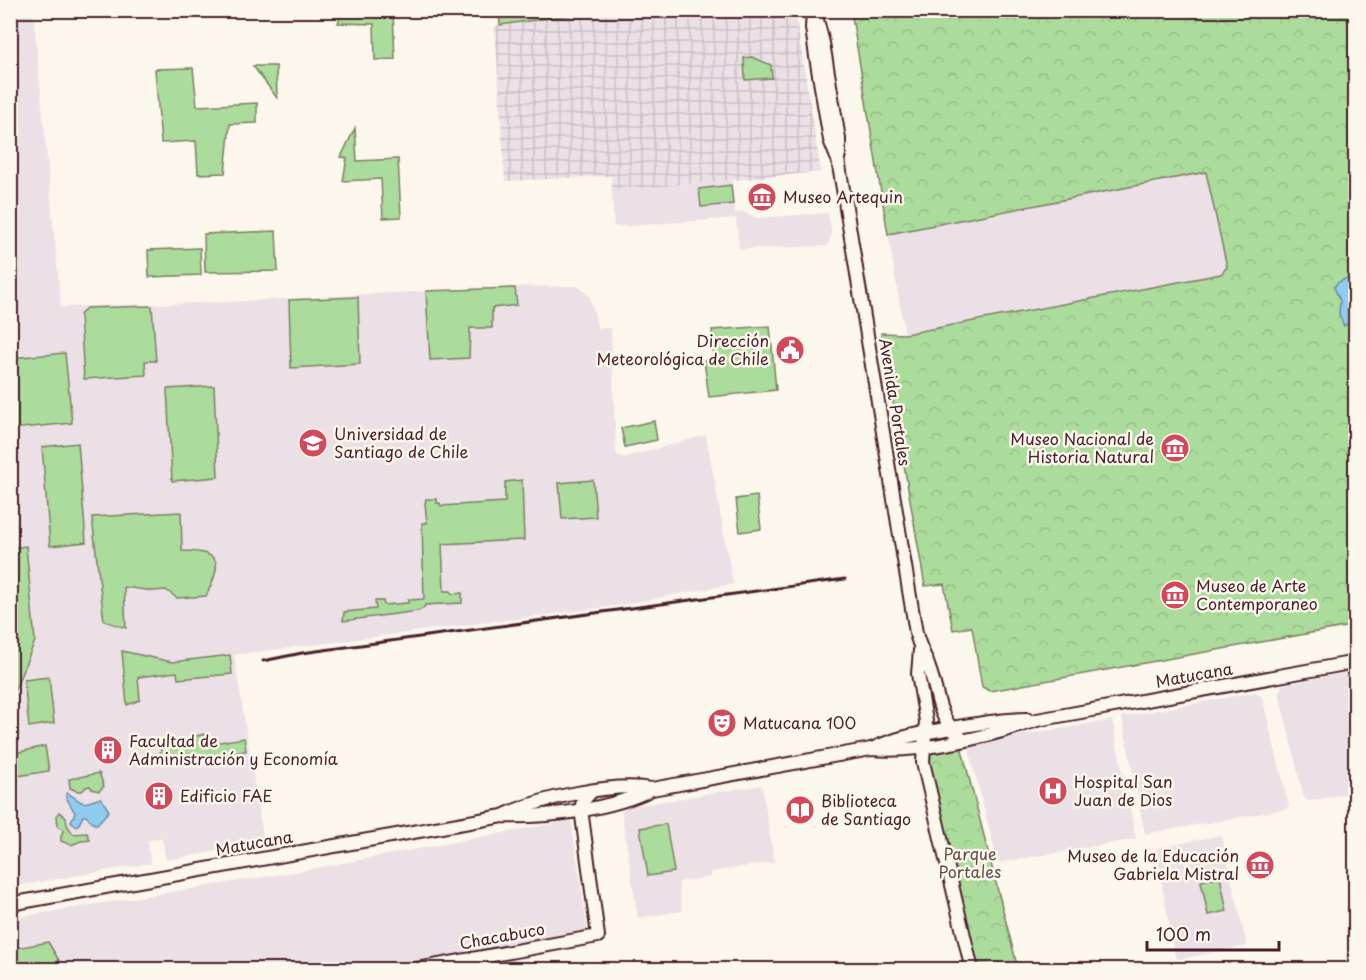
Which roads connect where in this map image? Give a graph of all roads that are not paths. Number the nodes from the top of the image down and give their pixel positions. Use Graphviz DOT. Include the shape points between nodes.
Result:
graph roads {
  1 [pos="814,12"];
  2 [pos="920,650"];
  3 [pos="1356,662"];
  4 [pos="1037,720"];
  5 [pos="950,728"];
  6 [pos="925,733"];
  7 [pos="963,740"];
  8 [pos="923,746"];
  9 [pos="871,749"];
  10 [pos="652,789"];
  11 [pos="591,792"];
  12 [pos="581,809"];
  13 [pos="502,816"];
  14 [pos="10,904"];
  15 [pos="411,969"];
  16 [pos="972,969"];
  1 -- 2 [label="main road, Avenida Portales" via="815,50 830,140 838,160"];
  2 -- 5 [label="main road, Avenida Portales"];
  2 -- 6 [label="main road, Avenida Portales" via="918,674"];
  3 -- 4 [label="main road, Matucana"];
  4 -- 5 [label="main road, Matucana" via="1000,720"];
  4 -- 7 [label="main road, Matucana"];
  5 -- 6 [label="main road, Matucana"];
  5 -- 7 [label="main road, Avenida Portales"];
  6 -- 8 [label="main road, Avenida Portales"];
  6 -- 9 [label="main road, Matucana"];
  7 -- 8 [label="main road, Matucana"];
  8 -- 9 [label="main road, Matucana"];
  8 -- 16 [label="main road, Avenida Portales" via="927,781"];
  9 -- 10 [label="main road, Matucana"];
  10 -- 11 [label="main road, Matucana" via="627,786"];
  10 -- 12 [label="main road, Matucana" via="625,800"];
  11 -- 12 [label="main road"];
  11 -- 13 [label="main road, Matucana" via="533,803"];
  12 -- 13 [label="main road, Matucana" via="540,816"];
  12 -- 15 [label="main road, Chacabuco" via="598,936"];
  13 -- 14 [label="main road, Matucana"];
}
